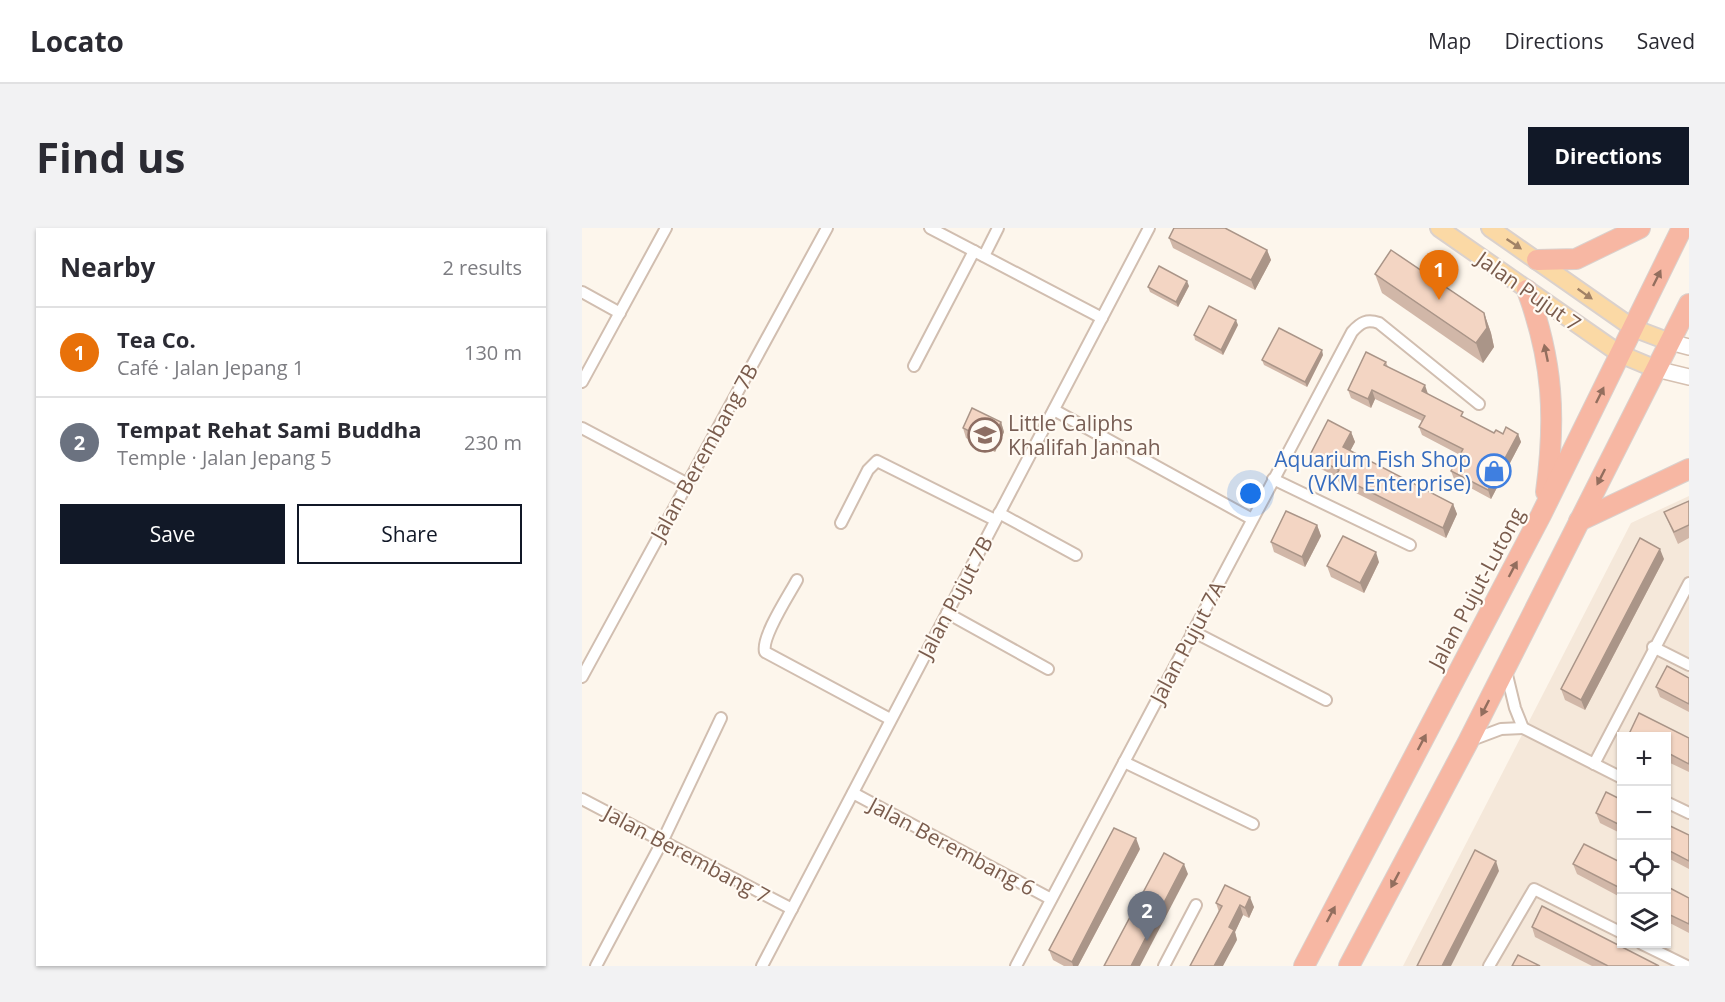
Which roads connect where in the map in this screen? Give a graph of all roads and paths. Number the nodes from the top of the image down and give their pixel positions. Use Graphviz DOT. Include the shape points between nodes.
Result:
graph roads {
  1 [pos="666,228"];
  2 [pos="827,228"];
  3 [pos="930,228"];
  4 [pos="998,228"];
  5 [pos="1149,228"];
  6 [pos="1439,228"];
  7 [pos="1490,228"];
  8 [pos="1640,228"];
  9 [pos="1682,228"];
  10 [pos="979,254"];
  11 [pos="1538,260"];
  12 [pos="1527,290"];
  13 [pos="582,292"];
  14 [pos="1689,304"];
  15 [pos="620,313"];
  16 [pos="1102,318"];
  17 [pos="1633,328"];
  18 [pos="1680,345"];
  19 [pos="1620,354"];
  20 [pos="914,366"];
  21 [pos="1656,369"];
  22 [pos="1689,377"];
  23 [pos="582,382"];
  24 [pos="1479,404"];
  25 [pos="1054,410"];
  26 [pos="582,428"];
  27 [pos="1689,469"];
  28 [pos="1273,479"];
  29 [pos="686,483"];
  30 [pos="1541,515"];
  31 [pos="997,517"];
  32 [pos="1252,519"];
  33 [pos="1579,521"];
  34 [pos="841,523"];
  35 [pos="1410,545"];
  36 [pos="1076,555"];
  37 [pos="797,580"];
  38 [pos="1689,583"];
  39 [pos="946,613"];
  40 [pos="1192,631"];
  41 [pos="1653,647"];
  42 [pos="1689,665"];
  43 [pos="1505,668"];
  44 [pos="1048,669"];
  45 [pos="582,677"];
  46 [pos="1326,700"];
  47 [pos="722,718"];
  48 [pos="890,718"];
  49 [pos="1523,728"];
  50 [pos="1468,742"];
  51 [pos="1124,762"];
  52 [pos="1594,764"];
  53 [pos="1617,776"];
  54 [pos="852,793"];
  55 [pos="582,799"];
  56 [pos="1671,804"];
  57 [pos="1689,813"];
  58 [pos="1253,824"];
  59 [pos="663,840"];
  60 [pos="1051,899"];
  61 [pos="1196,905"];
  62 [pos="792,909"];
  63 [pos="1617,930"];
  64 [pos="1650,948"];
  65 [pos="596,966"];
  66 [pos="762,966"];
  67 [pos="1016,966"];
  68 [pos="1164,966"];
  69 [pos="1304,966"];
  70 [pos="1349,966"];
  71 [pos="1490,966"];
  72 [pos="1687,966"];
  1 -- 15 [label="street"];
  2 -- 29 [label="street, Jalan Berembang 7B"];
  3 -- 10 [label="street"];
  4 -- 10 [label="street"];
  5 -- 16 [label="street, Jalan Pujut 7B"];
  6 -- 12 [label="main road, Jalan Pujut 7"];
  7 -- 11 [label="main road, Jalan Pujut 7, one-way"];
  8 -- 11 [label="highway" via="1576,259"];
  17 -- 9 [label="highway, Jalan Pujut-Lutong, one-way"];
  10 -- 16 [label="street"];
  10 -- 20 [label="street"];
  11 -- 17 [label="main road, Jalan Pujut 7, one-way"];
  12 -- 19 [label="main road, Jalan Pujut 7"];
  30 -- 12 [label="highway, one-way" via="1551,457 1552,394 1541,332"];
  13 -- 15 [label="street"];
  14 -- 18 [label="highway"];
  15 -- 23 [label="street"];
  16 -- 25 [label="street, Jalan Pujut 7B"];
  17 -- 18 [label="main road, Jalan Pujut 7"];
  17 -- 19 [label="highway, Jalan Pujut-Lutong"];
  18 -- 21 [label="highway"];
  19 -- 21 [label="main road, Jalan Pujut 7"];
  30 -- 19 [label="highway, Jalan Pujut-Lutong, one-way"];
  21 -- 22 [label="street"];
  21 -- 33 [label="highway, one-way"];
  24 -- 28 [label="street, Jalan Pujut 7A" via="1379,323 1363,322 1352,332"];
  25 -- 31 [label="street, Jalan Pujut 7B"];
  25 -- 32 [label="street"];
  26 -- 29 [label="street"];
  27 -- 33 [label="highway"];
  28 -- 32 [label="street, Jalan Pujut 7A"];
  28 -- 35 [label="street"];
  29 -- 45 [label="street, Jalan Berembang 7B"];
  69 -- 30 [label="highway, Jalan Pujut-Lutong, one-way"];
  31 -- 34 [label="street" via="878,461 868,470"];
  31 -- 36 [label="street"];
  31 -- 39 [label="street, Jalan Pujut 7B"];
  32 -- 40 [label="street, Jalan Pujut 7A"];
  33 -- 43 [label="highway"];
  37 -- 48 [label="street" via="768,636 765,652"];
  38 -- 41 [label="street"];
  39 -- 44 [label="street"];
  39 -- 48 [label="street, Jalan Pujut 7B"];
  40 -- 46 [label="street"];
  40 -- 51 [label="street, Jalan Pujut 7A"];
  41 -- 42 [label="street"];
  41 -- 52 [label="street"];
  43 -- 49 [label="street"];
  43 -- 50 [label="highway, one-way"];
  47 -- 59 [label="street"];
  48 -- 54 [label="street, Jalan Pujut 7B"];
  49 -- 50 [label="street" via="1501,729"];
  49 -- 52 [label="street"];
  50 -- 70 [label="highway, one-way"];
  51 -- 58 [label="street"];
  51 -- 60 [label="street, Jalan Pujut 7A"];
  52 -- 53 [label="street"];
  54 -- 60 [label="street, Jalan Berembang 6"];
  54 -- 62 [label="street, Jalan Pujut 7B"];
  55 -- 59 [label="street, Jalan Berembang 7"];
  56 -- 57 [label="street"];
  59 -- 62 [label="street, Jalan Berembang 7"];
  59 -- 65 [label="street"];
  60 -- 67 [label="street, Jalan Pujut 7A"];
  61 -- 68 [label="street"];
  62 -- 66 [label="street, Jalan Pujut 7B"];
  63 -- 71 [label="street" via="1534,889"];
  64 -- 72 [label="street"];
}
